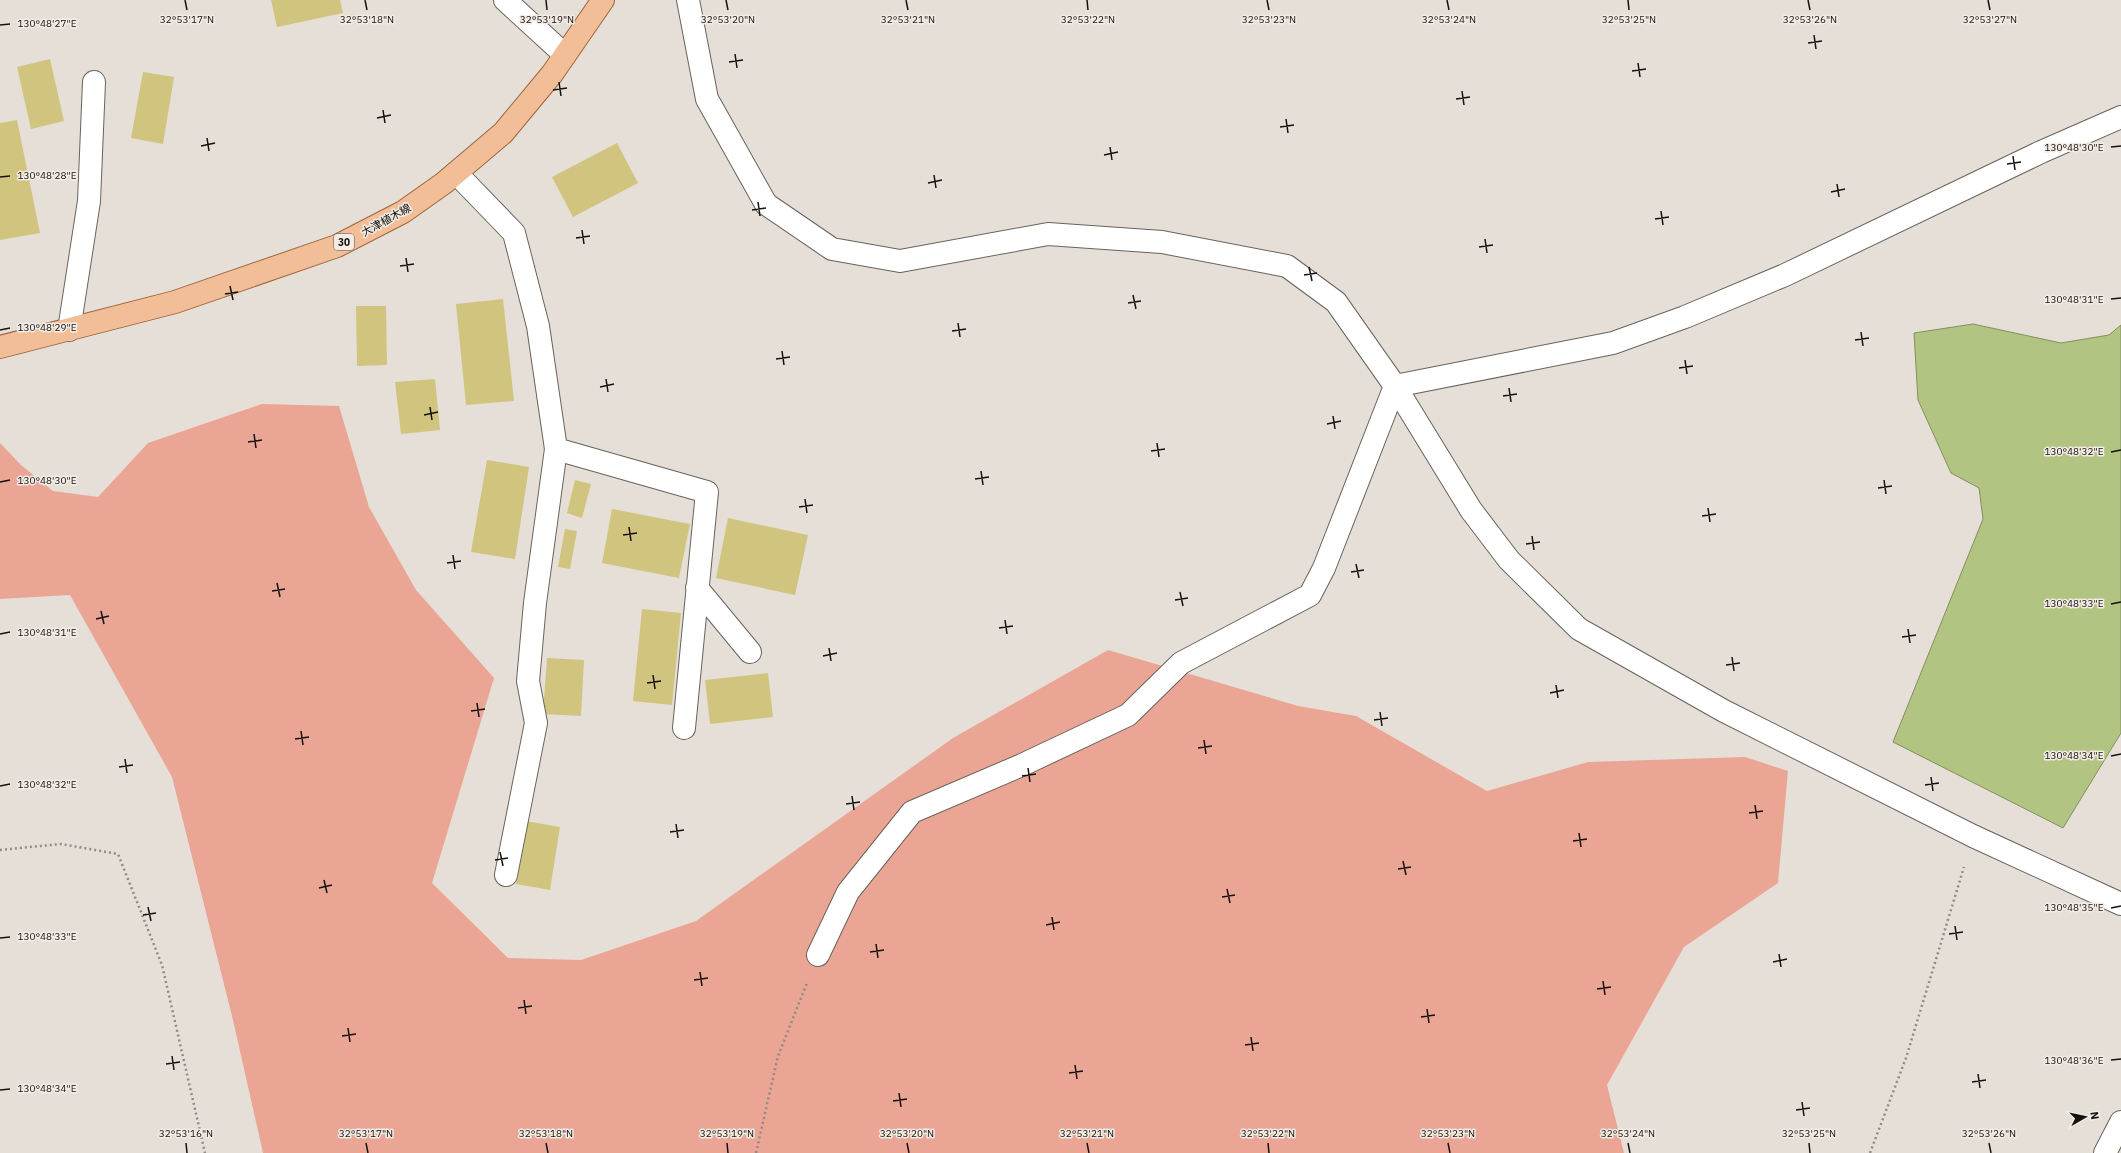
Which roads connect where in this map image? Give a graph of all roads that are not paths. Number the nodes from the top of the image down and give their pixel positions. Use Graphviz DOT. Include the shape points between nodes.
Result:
graph roads {
  1 [pos="505,0"];
  2 [pos="603,0"];
  3 [pos="688,0"];
  4 [pos="565,55"];
  5 [pos="94,82"];
  6 [pos="2121,117"];
  7 [pos="456,173"];
  8 [pos="70,330"];
  9 [pos="0,347"];
  10 [pos="1396,386"];
  11 [pos="556,449"];
  12 [pos="697,588"];
  13 [pos="750,652"];
  14 [pos="684,728"];
  15 [pos="506,875"];
  16 [pos="2121,904"];
  17 [pos="818,955"];
  18 [pos="2121,1122"];
  19 [pos="2105,1153"];
  1 -- 4 [label="street"];
  2 -- 4 [label="main road, 大津植木線 / 30"];
  3 -- 10 [label="street" via="708,99 766,204 832,249 900,260 1048,234 1162,242 1287,266 1336,302"];
  4 -- 7 [label="main road, 大津植木線 / 30" via="503,133"];
  5 -- 8 [label="street" via="89,201"];
  6 -- 10 [label="street" via="2041,152 1785,275 1684,317 1613,343"];
  7 -- 8 [label="main road, 大津植木線 / 30" via="403,212 337,246 175,302"];
  7 -- 11 [label="street" via="514,234 538,326"];
  8 -- 9 [label="main road, 大津植木線 / 30"];
  10 -- 16 [label="street" via="1471,510 1509,560 1579,629 1724,711 1973,836"];
  10 -- 17 [label="street" via="1324,568 1310,595 1181,663 1128,715 1022,765 912,812 848,892"];
  11 -- 12 [label="street" via="707,492"];
  11 -- 15 [label="street" via="535,603 528,681 536,723"];
  12 -- 13 [label="street"];
  12 -- 14 [label="street"];
  18 -- 19 [label="street"];
}
